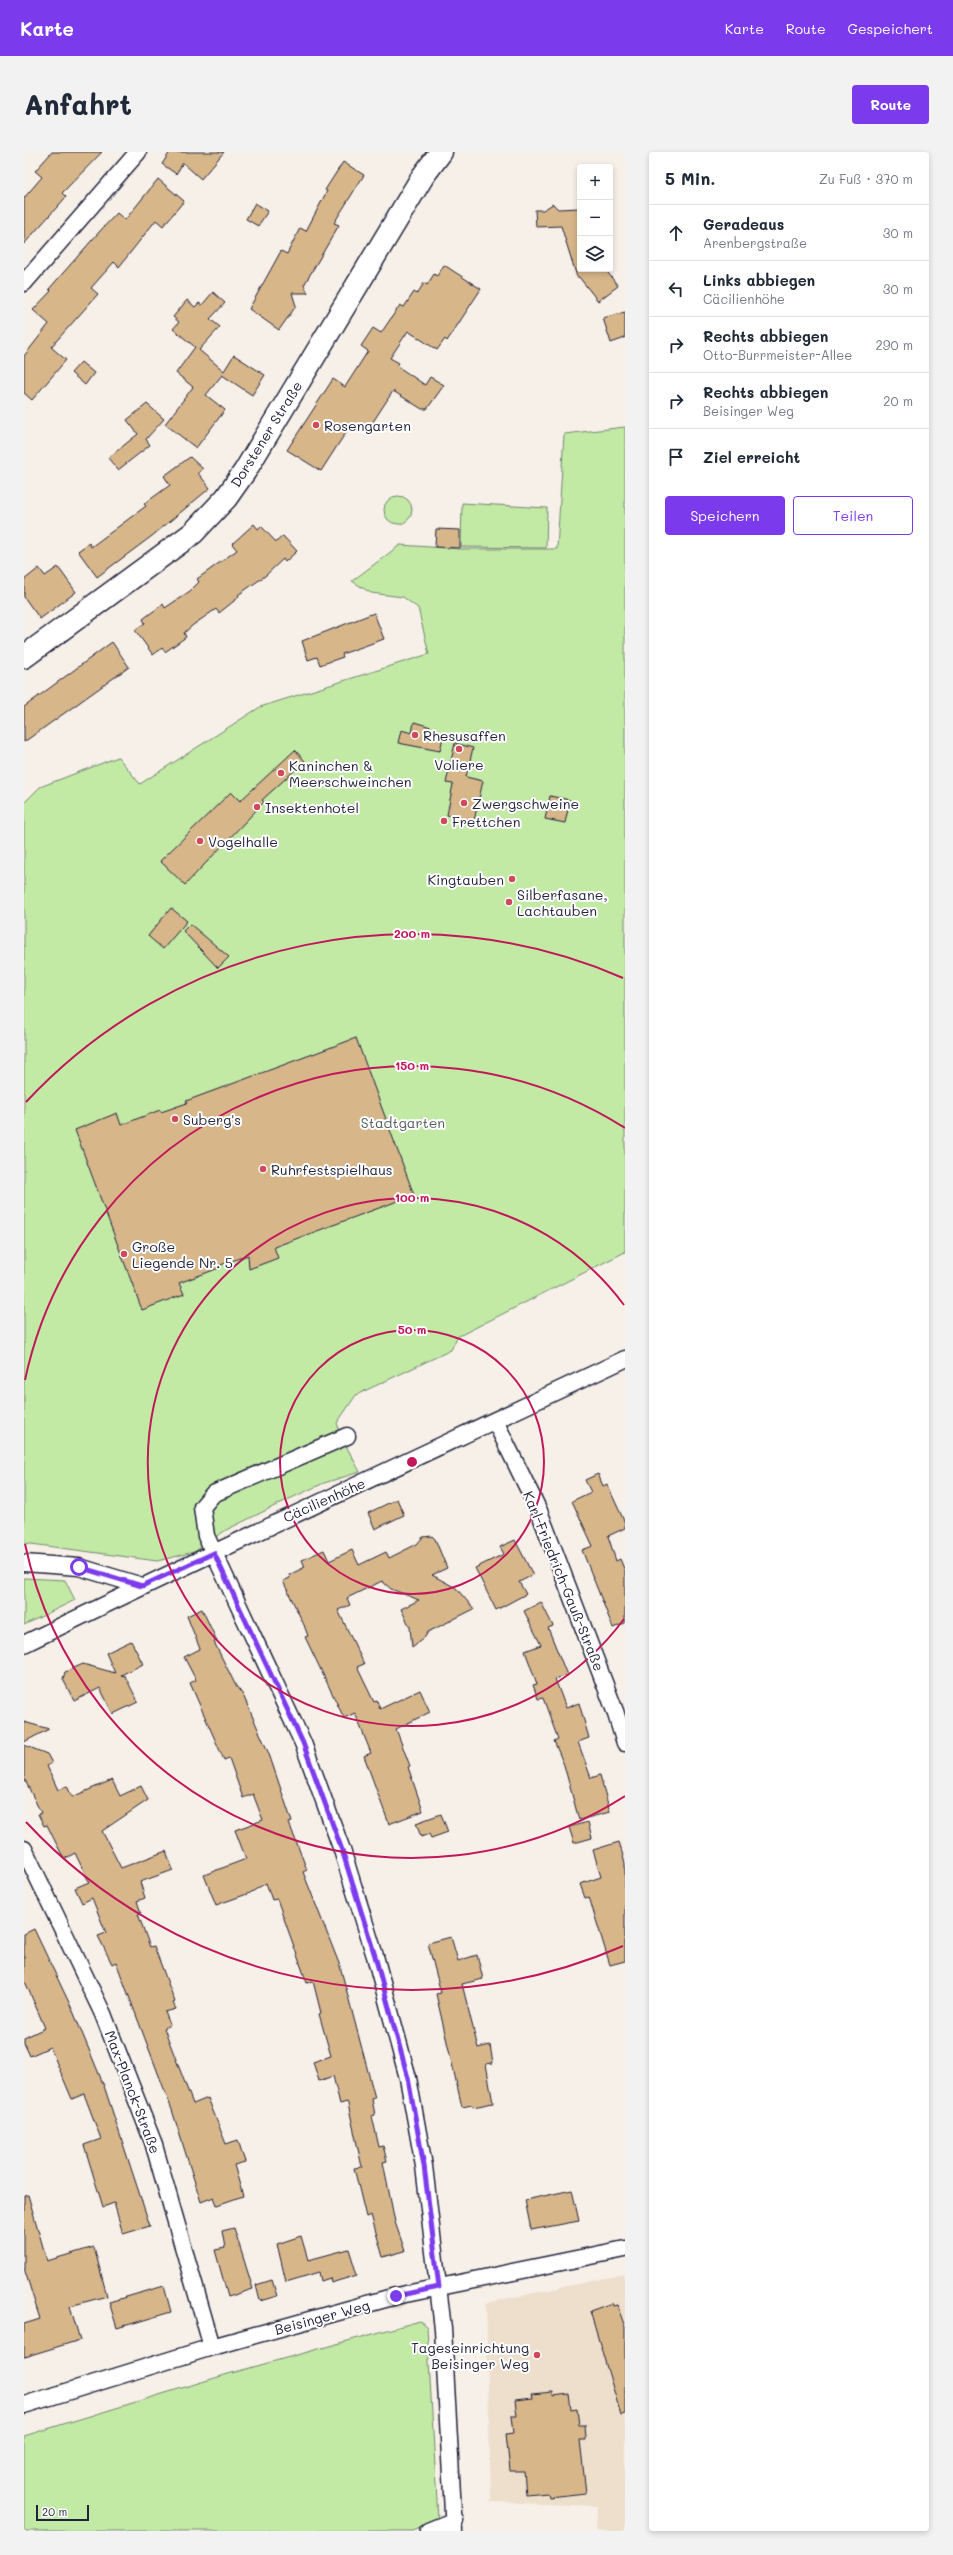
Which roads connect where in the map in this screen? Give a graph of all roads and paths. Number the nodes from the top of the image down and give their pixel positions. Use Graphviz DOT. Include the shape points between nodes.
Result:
graph roads {
  1 [pos="138,152"];
  2 [pos="441,152"];
  3 [pos="24,283"];
  4 [pos="24,657"];
  5 [pos="625,1359"];
  6 [pos="495,1421"];
  7 [pos="347,1436"];
  8 [pos="214,1553"];
  9 [pos="24,1563"];
  10 [pos="142,1586"];
  11 [pos="24,1644"];
  12 [pos="625,1743"];
  13 [pos="24,1849"];
  14 [pos="625,2249"];
  15 [pos="439,2287"];
  16 [pos="212,2347"];
  17 [pos="24,2405"];
  18 [pos="455,2525"];
  19 [pos="428,2531"];
  1 -- 3 [label="street"];
  2 -- 4 [label="main road, Dorstener Straße" via="423,176 245,471 226,498 193,533"];
  5 -- 6 [label="street, Cäcilienhöhe"];
  6 -- 8 [label="street, Cäcilienhöhe" via="261,1528"];
  6 -- 12 [label="street, Karl-Friedrich-Gauß-Straße" via="539,1511"];
  7 -- 8 [label="street" via="213,1494 202,1507 206,1536"];
  8 -- 10 [label="street, Cäcilienhöhe"];
  8 -- 15 [label="street" via="303,1743 342,1850 408,2078 424,2166"];
  9 -- 10 [label="street" via="79,1567"];
  10 -- 11 [label="street, Cäcilienhöhe"];
  13 -- 16 [label="street, Max-Planck-Straße" via="102,2014 153,2142"];
  14 -- 15 [label="street, Beisinger Weg"];
  15 -- 16 [label="street, Beisinger Weg" via="396,2296"];
  15 -- 18 [label="street" via="448,2385"];
  16 -- 17 [label="street, Beisinger Weg"];
  18 -- 19 [label="street"];
}
